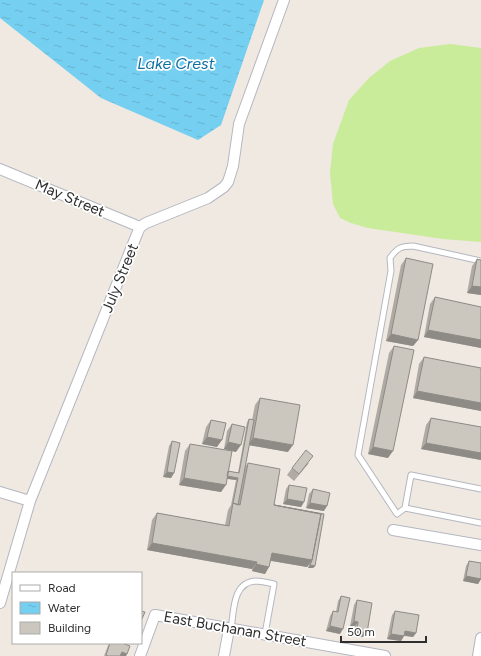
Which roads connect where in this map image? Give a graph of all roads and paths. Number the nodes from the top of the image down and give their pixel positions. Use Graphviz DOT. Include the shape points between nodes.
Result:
graph roads {
  1 [pos="284,0"];
  2 [pos="0,169"];
  3 [pos="140,227"];
  4 [pos="481,261"];
  5 [pos="481,489"];
  6 [pos="0,492"];
  7 [pos="30,501"];
  8 [pos="405,508"];
  9 [pos="481,523"];
  10 [pos="393,530"];
  11 [pos="481,546"];
  12 [pos="0,603"];
  13 [pos="230,629"];
  14 [pos="265,634"];
  15 [pos="481,638"];
  16 [pos="350,653"];
  17 [pos="140,656"];
  18 [pos="224,656"];
  19 [pos="385,656"];
  20 [pos="478,656"];
  1 -- 3 [label="street, July Street" via="237,130 233,166 228,182 208,198"];
  2 -- 3 [label="street, May Street"];
  3 -- 7 [label="street, July Street"];
  4 -- 8 [label="lane" via="413,246 403,246 390,258 391,271 358,455 397,514"];
  5 -- 8 [label="lane" via="412,475"];
  6 -- 7 [label="street"];
  7 -- 12 [label="street, July Street"];
  8 -- 9 [label="lane"];
  10 -- 11 [label="street"];
  13 -- 14 [label="street, East Buchanan Street"];
  13 -- 14 [label="lane" via="238,592 250,582 260,581 274,584"];
  13 -- 17 [label="street, East Buchanan Street" via="155,615"];
  13 -- 18 [label="street"];
  14 -- 16 [label="street, East Buchanan Street"];
  15 -- 20 [label="street"];
  16 -- 19 [label="street, East Buchanan Street"];
}
